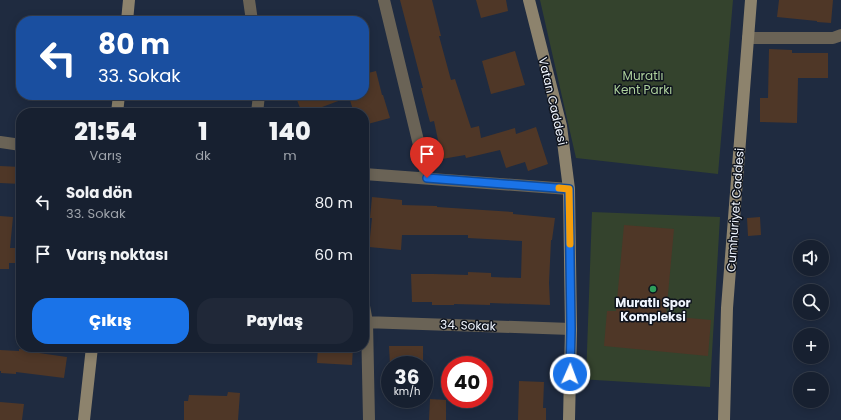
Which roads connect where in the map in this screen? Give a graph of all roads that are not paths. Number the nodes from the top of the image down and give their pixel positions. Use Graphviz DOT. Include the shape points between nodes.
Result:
graph roads {
  1 [pos="129,0"];
  2 [pos="249,0"];
  3 [pos="384,0"];
  4 [pos="529,0"];
  5 [pos="751,0"];
  6 [pos="127,16"];
  7 [pos="251,16"];
  8 [pos="841,35"];
  9 [pos="748,38"];
  10 [pos="0,142"];
  11 [pos="16,144"];
  12 [pos="369,174"];
  13 [pos="427,178"];
  14 [pos="569,189"];
  15 [pos="369,322"];
  16 [pos="571,329"];
  17 [pos="91,352"];
  18 [pos="367,352"];
  19 [pos="84,420"];
  20 [pos="369,420"];
  21 [pos="569,420"];
  22 [pos="724,420"];
  1 -- 6 [label="street"];
  2 -- 7 [label="street"];
  3 -- 13 [label="street"];
  4 -- 14 [label="street, Vatan Caddesi" via="562,126"];
  5 -- 9 [label="street, Cumhuriyet Caddesi"];
  8 -- 9 [label="street" via="832,38"];
  9 -- 22 [label="street, Cumhuriyet Caddesi" via="727,308"];
  10 -- 11 [label="street"];
  12 -- 13 [label="street"];
  13 -- 14 [label="street"];
  14 -- 16 [label="street, Vatan Caddesi"];
  15 -- 16 [label="street, 34. Sokak"];
  16 -- 21 [label="street, Vatan Caddesi"];
  17 -- 19 [label="street"];
  18 -- 20 [label="street"];
}
